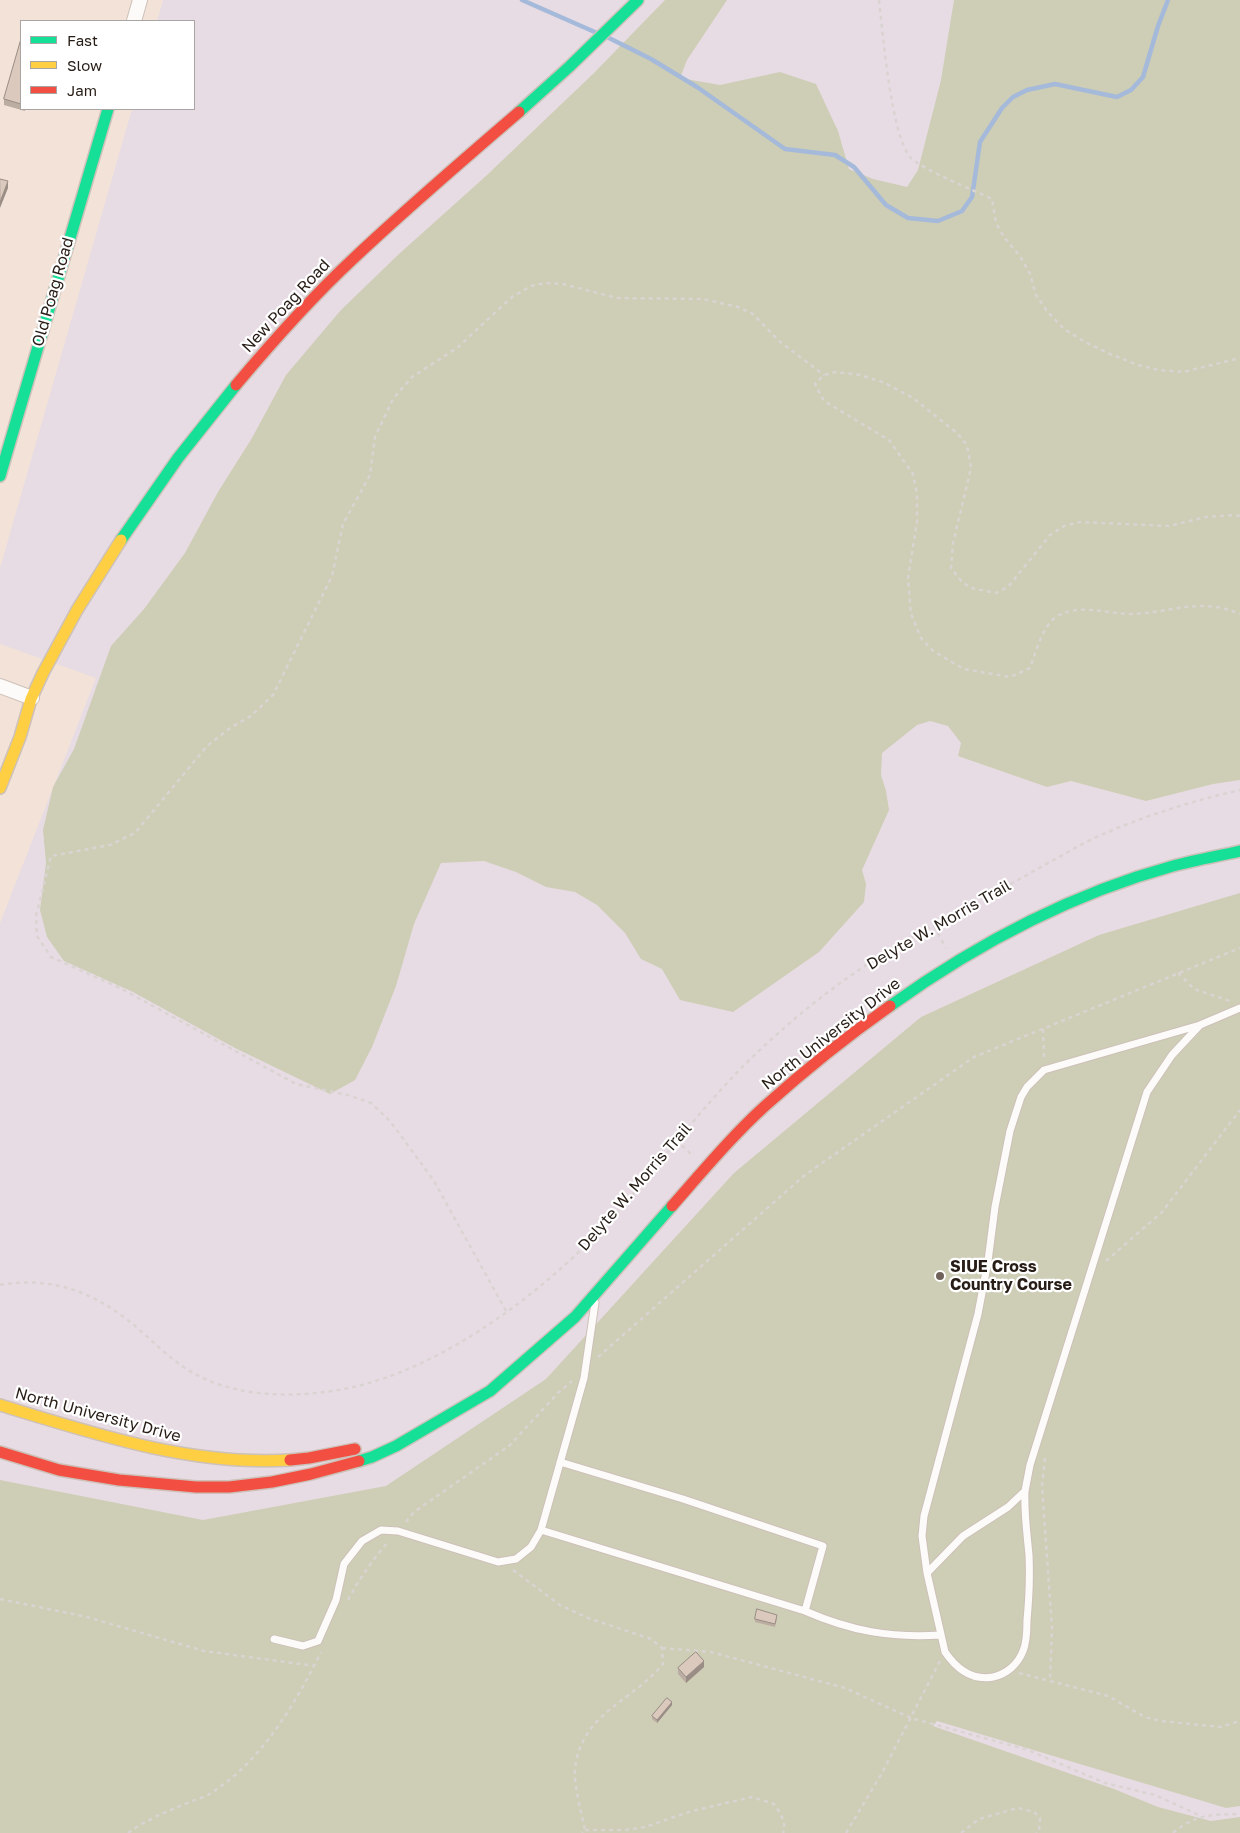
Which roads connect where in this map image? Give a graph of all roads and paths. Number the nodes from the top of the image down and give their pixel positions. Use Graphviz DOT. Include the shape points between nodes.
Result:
graph roads {
  1 [pos="140,0"];
  2 [pos="638,0"];
  3 [pos="879,0"];
  4 [pos="134,20"];
  5 [pos="108,110"];
  6 [pos="1240,358"];
  7 [pos="824,375"];
  8 [pos="0,476"];
  9 [pos="1240,516"];
  10 [pos="1240,614"];
  11 [pos="0,686"];
  12 [pos="32,698"];
  13 [pos="10,729"];
  14 [pos="0,788"];
  15 [pos="1240,790"];
  16 [pos="1240,851"];
  17 [pos="934,926"];
  18 [pos="1240,948"];
  19 [pos="954,963"];
  20 [pos="1178,973"];
  21 [pos="1230,1001"];
  22 [pos="1240,1008"];
  23 [pos="1200,1025"];
  24 [pos="1043,1028"];
  25 [pos="1044,1070"];
  26 [pos="1240,1110"];
  27 [pos="676,1140"];
  28 [pos="706,1167"];
  29 [pos="1088,1277"];
  30 [pos="0,1285"];
  31 [pos="596,1295"];
  32 [pos="506,1311"];
  33 [pos="585,1369"];
  34 [pos="0,1405"];
  35 [pos="424,1430"];
  36 [pos="0,1452"];
  37 [pos="1046,1452"];
  38 [pos="560,1462"];
  39 [pos="1025,1491"];
  40 [pos="541,1530"];
  41 [pos="398,1531"];
  42 [pos="498,1562"];
  43 [pos="927,1573"];
  44 [pos="0,1599"];
  45 [pos="346,1604"];
  46 [pos="805,1611"];
  47 [pos="940,1635"];
  48 [pos="274,1639"];
  49 [pos="324,1648"];
  50 [pos="662,1648"];
  51 [pos="944,1652"];
  52 [pos="314,1666"];
  53 [pos="1008,1670"];
  54 [pos="1050,1681"];
  55 [pos="911,1718"];
  56 [pos="1240,1721"];
  57 [pos="1240,1814"];
  58 [pos="1201,1816"];
  59 [pos="584,1831"];
  60 [pos="128,1833"];
  61 [pos="783,1833"];
  62 [pos="846,1833"];
  63 [pos="961,1833"];
  64 [pos="1036,1833"];
  65 [pos="1173,1833"];
  1 -- 4 [label="street"];
  2 -- 12 [label="main road, New Poag Road" via="569,69 350,262 292,320 238,382 154,490 109,558 68,626"];
  3 -- 6 [label="path" via="895,115 901,139 911,157 942,176 992,199 996,223 1020,256 1036,295 1064,329 1110,354 1159,370 1183,372"];
  5 -- 8 [label="main road, Old Poag Road"];
  7 -- 9 [label="path" via="835,372 860,375 885,383 913,398 957,433 967,446 970,468 953,543 951,568 971,588 996,593 1008,587 1050,535 1064,526 1080,522 1169,526 1206,517"];
  7 -- 10 [label="path" via="815,384 824,401 888,440 912,474 917,513 908,578 911,614 922,638 933,651 964,669 1010,677 1030,668 1042,635 1053,619 1065,611 1134,614 1187,606 1213,607"];
  7 -- 32 [label="path" via="779,341 753,314 738,306 703,299 617,298 563,284 546,283 531,286 512,297 457,348 412,377 393,399 375,436 370,475 343,524 332,576 274,695 251,716 208,746 135,833 110,845 50,856 36,916 37,936 51,957 120,988 296,1084 348,1095 370,1104 390,1121 434,1181"];
  11 -- 12 [label="street"];
  12 -- 13 [label="main road, New Poag Road"];
  12 -- 14 [label="main road, New Poag Road"];
  15 -- 17 [label="path, Delyte W. Morris Trail" via="1194,801 1122,825"];
  16 -- 19 [label="main road, North University Drive" via="1173,866 1107,888 1048,913"];
  17 -- 19 [label="path"];
  17 -- 27 [label="path, Delyte W. Morris Trail" via="871,962 774,1036 730,1078"];
  18 -- 20 [label="path"];
  19 -- 28 [label="main road, North University Drive" via="909,992 813,1064 764,1107"];
  20 -- 21 [label="path" via="1194,990"];
  20 -- 24 [label="path"];
  22 -- 23 [label="lane"];
  23 -- 25 [label="lane"];
  23 -- 29 [label="lane" via="1172,1055 1147,1092"];
  24 -- 25 [label="path"];
  24 -- 33 [label="path" via="974,1057 805,1175"];
  25 -- 43 [label="lane" via="1021,1097 1010,1131 978,1314 924,1516 922,1536"];
  26 -- 29 [label="path" via="1162,1212"];
  27 -- 28 [label="path"];
  27 -- 32 [label="path, Delyte W. Morris Trail" via="620,1208 580,1250"];
  28 -- 31 [label="main road, North University Drive"];
  29 -- 39 [label="lane" via="1030,1465"];
  30 -- 32 [label="path, Delyte W. Morris Trail" via="39,1283 86,1294 102,1301 176,1363 198,1376 223,1386 272,1394 342,1389 404,1372"];
  31 -- 33 [label="lane"];
  31 -- 35 [label="main road, North University Drive" via="490,1391"];
  33 -- 38 [label="lane"];
  33 -- 41 [label="path" via="509,1446 414,1512"];
  34 -- 35 [label="main road, North University Drive" via="145,1448 231,1461 301,1460 327,1456"];
  35 -- 36 [label="main road, North University Drive" via="396,1446 348,1464 272,1482 229,1487 119,1480 59,1470"];
  37 -- 54 [label="path" via="1042,1486 1052,1628"];
  38 -- 40 [label="lane"];
  38 -- 46 [label="lane" via="823,1546"];
  39 -- 43 [label="lane" via="1008,1507 963,1536"];
  39 -- 53 [label="lane" via="1029,1555 1027,1632 1024,1650"];
  40 -- 42 [label="lane" via="530,1547 516,1559"];
  40 -- 46 [label="lane"];
  41 -- 42 [label="lane"];
  41 -- 45 [label="path" via="376,1556"];
  41 -- 48 [label="lane" via="381,1530 362,1541 344,1564 336,1600 318,1641 304,1646"];
  42 -- 50 [label="path" via="560,1605 588,1618 651,1638"];
  43 -- 47 [label="lane"];
  44 -- 52 [label="path" via="87,1617 204,1650"];
  46 -- 47 [label="lane" via="861,1631 890,1636"];
  47 -- 51 [label="lane"];
  49 -- 52 [label="path"];
  50 -- 55 [label="path" via="711,1652 845,1688"];
  50 -- 59 [label="path" via="663,1664 653,1676 599,1717 581,1743 574,1770"];
  51 -- 53 [label="lane" via="952,1663 975,1676 992,1677"];
  51 -- 55 [label="path"];
  52 -- 60 [label="path" via="275,1732 247,1764 211,1793 143,1822"];
  53 -- 54 [label="path"];
  54 -- 56 [label="path" via="1108,1696 1144,1717 1161,1721 1220,1727"];
  55 -- 58 [label="path" via="1028,1750 1105,1783 1155,1795"];
  55 -- 62 [label="path"];
  57 -- 58 [label="path"];
  58 -- 65 [label="path"];
  59 -- 61 [label="path" via="645,1827 692,1811 752,1797 774,1804 783,1818"];
  63 -- 64 [label="path" via="979,1819 1018,1808 1034,1812 1040,1818"];
}
